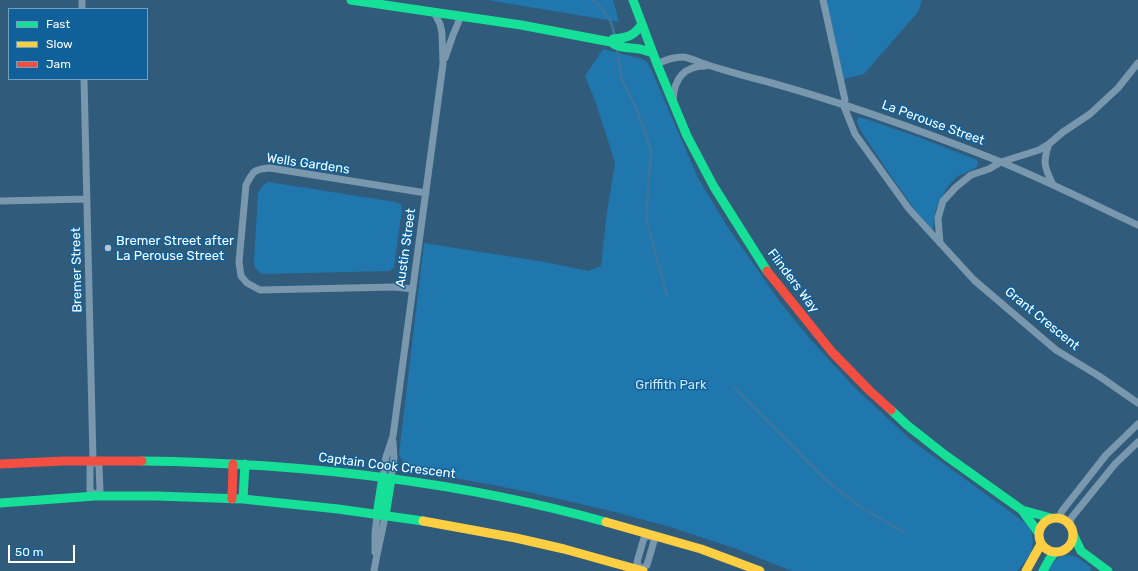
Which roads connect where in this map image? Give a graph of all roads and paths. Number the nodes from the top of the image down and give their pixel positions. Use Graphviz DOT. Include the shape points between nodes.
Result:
graph roads {
  1 [pos="351,0"];
  2 [pos="633,0"];
  3 [pos="823,0"];
  4 [pos="434,12"];
  5 [pos="461,16"];
  6 [pos="642,24"];
  7 [pos="621,43"];
  8 [pos="653,53"];
  9 [pos="443,64"];
  10 [pos="657,64"];
  11 [pos="1138,64"];
  12 [pos="711,66"];
  13 [pos="84,80"];
  14 [pos="673,104"];
  15 [pos="843,104"];
  16 [pos="1049,144"];
  17 [pos="1001,162"];
  18 [pos="1053,185"];
  19 [pos="426,193"];
  20 [pos="87,199"];
  21 [pos="0,201"];
  22 [pos="1138,225"];
  23 [pos="940,243"];
  24 [pos="413,289"];
  25 [pos="1138,403"];
  26 [pos="1138,424"];
  27 [pos="1138,442"];
  28 [pos="94,460"];
  29 [pos="0,464"];
  30 [pos="233,464"];
  31 [pos="245,464"];
  32 [pos="387,478"];
  33 [pos="95,496"];
  34 [pos="232,499"];
  35 [pos="243,499"];
  36 [pos="0,503"];
  37 [pos="1022,510"];
  38 [pos="381,515"];
  39 [pos="1055,518"];
  40 [pos="1069,524"];
  41 [pos="1038,532"];
  42 [pos="1073,534"];
  43 [pos="651,535"];
  44 [pos="1041,544"];
  45 [pos="1059,551"];
  46 [pos="1081,552"];
  47 [pos="374,571"];
  48 [pos="641,571"];
  49 [pos="760,571"];
  50 [pos="1026,571"];
  51 [pos="1043,571"];
  52 [pos="1108,571"];
  1 -- 4 [label="main road"];
  2 -- 6 [label="main road, Flinders Way"];
  3 -- 15 [label="street, Grant Crescent" via="845,100"];
  4 -- 5 [label="main road"];
  4 -- 9 [label="street, Austin Street" via="442,33"];
  5 -- 7 [label="main road" via="607,41 614,45"];
  5 -- 9 [label="street, Austin Street"];
  6 -- 7 [label="main road" via="639,30"];
  6 -- 8 [label="main road, Flinders Way"];
  7 -- 8 [label="main road"];
  8 -- 10 [label="main road, Flinders Way"];
  9 -- 19 [label="street, Austin Street"];
  10 -- 12 [label="street, La Perouse Street" via="668,59 685,57"];
  10 -- 14 [label="main road, Flinders Way"];
  11 -- 16 [label="street" via="1118,88 1090,114"];
  12 -- 14 [label="street, La Perouse Street" via="688,69 674,89"];
  12 -- 15 [label="street, La Perouse Street"];
  13 -- 20 [label="street, Bremer Street"];
  14 -- 37 [label="main road, Flinders Way" via="710,180 736,223 764,266 832,352 907,424 945,455"];
  15 -- 17 [label="street, La Perouse Street"];
  15 -- 23 [label="street, Grant Crescent" via="855,134 909,209"];
  16 -- 17 [label="street" via="1029,154"];
  16 -- 18 [label="street" via="1044,165"];
  17 -- 18 [label="street, La Perouse Street"];
  17 -- 23 [label="street" via="971,175 943,201 938,218"];
  18 -- 22 [label="street, La Perouse Street"];
  19 -- 24 [label="street, Austin Street"];
  19 -- 24 [label="street, Wells Gardens" via="270,168 259,169 252,174 246,185 240,262 241,276 247,283 260,290 394,287"];
  20 -- 21 [label="street"];
  20 -- 28 [label="street, Bremer Street"];
  23 -- 25 [label="street, Grant Crescent" via="974,280 1056,350"];
  24 -- 32 [label="street, Austin Street" via="393,436 386,457"];
  26 -- 39 [label="street" via="1106,455"];
  27 -- 40 [label="street" via="1115,464"];
  28 -- 29 [label="main road, Captain Cook Crescent"];
  28 -- 30 [label="main road, Captain Cook Crescent"];
  28 -- 33 [label="street, Bremer Street" via="99,466 100,490"];
  30 -- 31 [label="main road, Captain Cook Crescent"];
  30 -- 34 [label="main road"];
  31 -- 32 [label="main road, Captain Cook Crescent"];
  31 -- 35 [label="main road"];
  32 -- 38 [label="main road"];
  32 -- 43 [label="main road, Captain Cook Crescent" via="499,496 558,509"];
  33 -- 34 [label="main road"];
  33 -- 36 [label="main road"];
  34 -- 35 [label="main road"];
  35 -- 38 [label="main road"];
  37 -- 39 [label="main road, Flinders Way"];
  37 -- 41 [label="main road, Flinders Way"];
  38 -- 47 [label="street" via="375,534"];
  38 -- 48 [label="main road" via="564,548"];
  39 -- 40 [label="main road"];
  39 -- 41 [label="main road" via="1043,524"];
  40 -- 42 [label="main road"];
  41 -- 44 [label="main road"];
  42 -- 45 [label="main road" via="1071,544"];
  42 -- 46 [label="main road"];
  43 -- 48 [label="street" via="654,541 647,565"];
  43 -- 48 [label="street" via="644,538 637,562"];
  43 -- 49 [label="main road, Captain Cook Crescent" via="712,553"];
  44 -- 45 [label="main road" via="1050,551"];
  44 -- 50 [label="main road"];
  45 -- 46 [label="main road"];
  45 -- 51 [label="main road" via="1049,560"];
  46 -- 52 [label="main road"];
}
